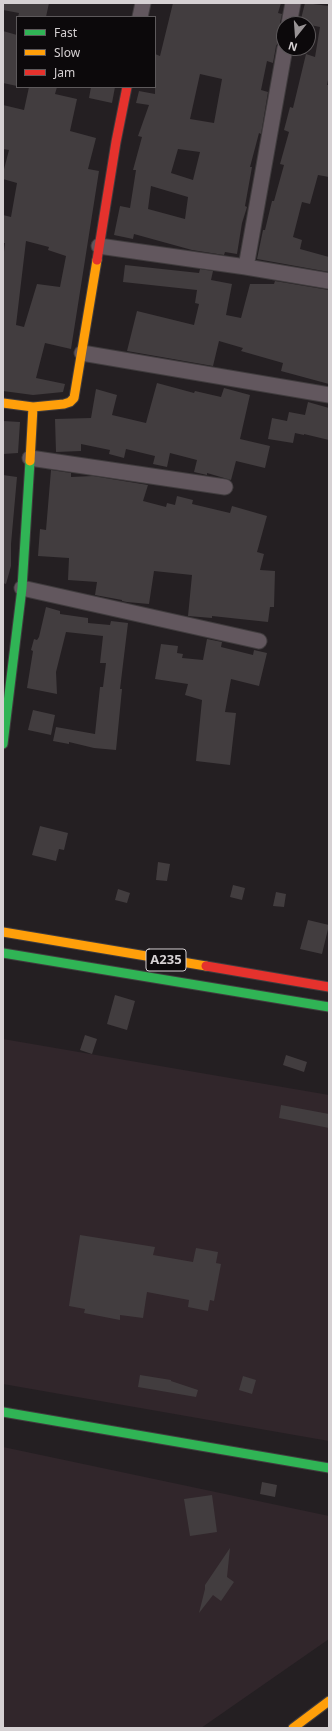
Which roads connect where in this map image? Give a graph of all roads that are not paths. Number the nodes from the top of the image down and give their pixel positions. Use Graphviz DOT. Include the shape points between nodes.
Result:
graph roads {
  1 [pos="143,3"];
  2 [pos="293,3"];
  3 [pos="140,16"];
  4 [pos="291,16"];
  5 [pos="284,56"];
  6 [pos="127,88"];
  7 [pos="99,246"];
  8 [pos="246,267"];
  9 [pos="329,281"];
  10 [pos="82,353"];
  11 [pos="329,396"];
  12 [pos="3,403"];
  13 [pos="33,407"];
  14 [pos="30,458"];
  15 [pos="225,486"];
  16 [pos="22,588"];
  17 [pos="259,641"];
  18 [pos="3,744"];
  19 [pos="3,932"];
  20 [pos="3,953"];
  21 [pos="329,987"];
  22 [pos="329,1007"];
  23 [pos="3,1412"];
  24 [pos="329,1468"];
  25 [pos="329,1701"];
  26 [pos="293,1728"];
  1 -- 3 [label="street"];
  2 -- 4 [label="street"];
  5 -- 8 [label="street"];
  6 -- 7 [label="main road"];
  7 -- 8 [label="street"];
  7 -- 10 [label="main road"];
  8 -- 9 [label="street"];
  10 -- 11 [label="street"];
  10 -- 13 [label="main road" via="74,398 64,404"];
  12 -- 13 [label="main road"];
  13 -- 14 [label="main road"];
  14 -- 15 [label="street"];
  14 -- 16 [label="main road"];
  16 -- 17 [label="street"];
  16 -- 18 [label="main road"];
  19 -- 21 [label="main road, A235"];
  20 -- 22 [label="main road, A235"];
  23 -- 24 [label="main road"];
  25 -- 26 [label="main road"];
}
